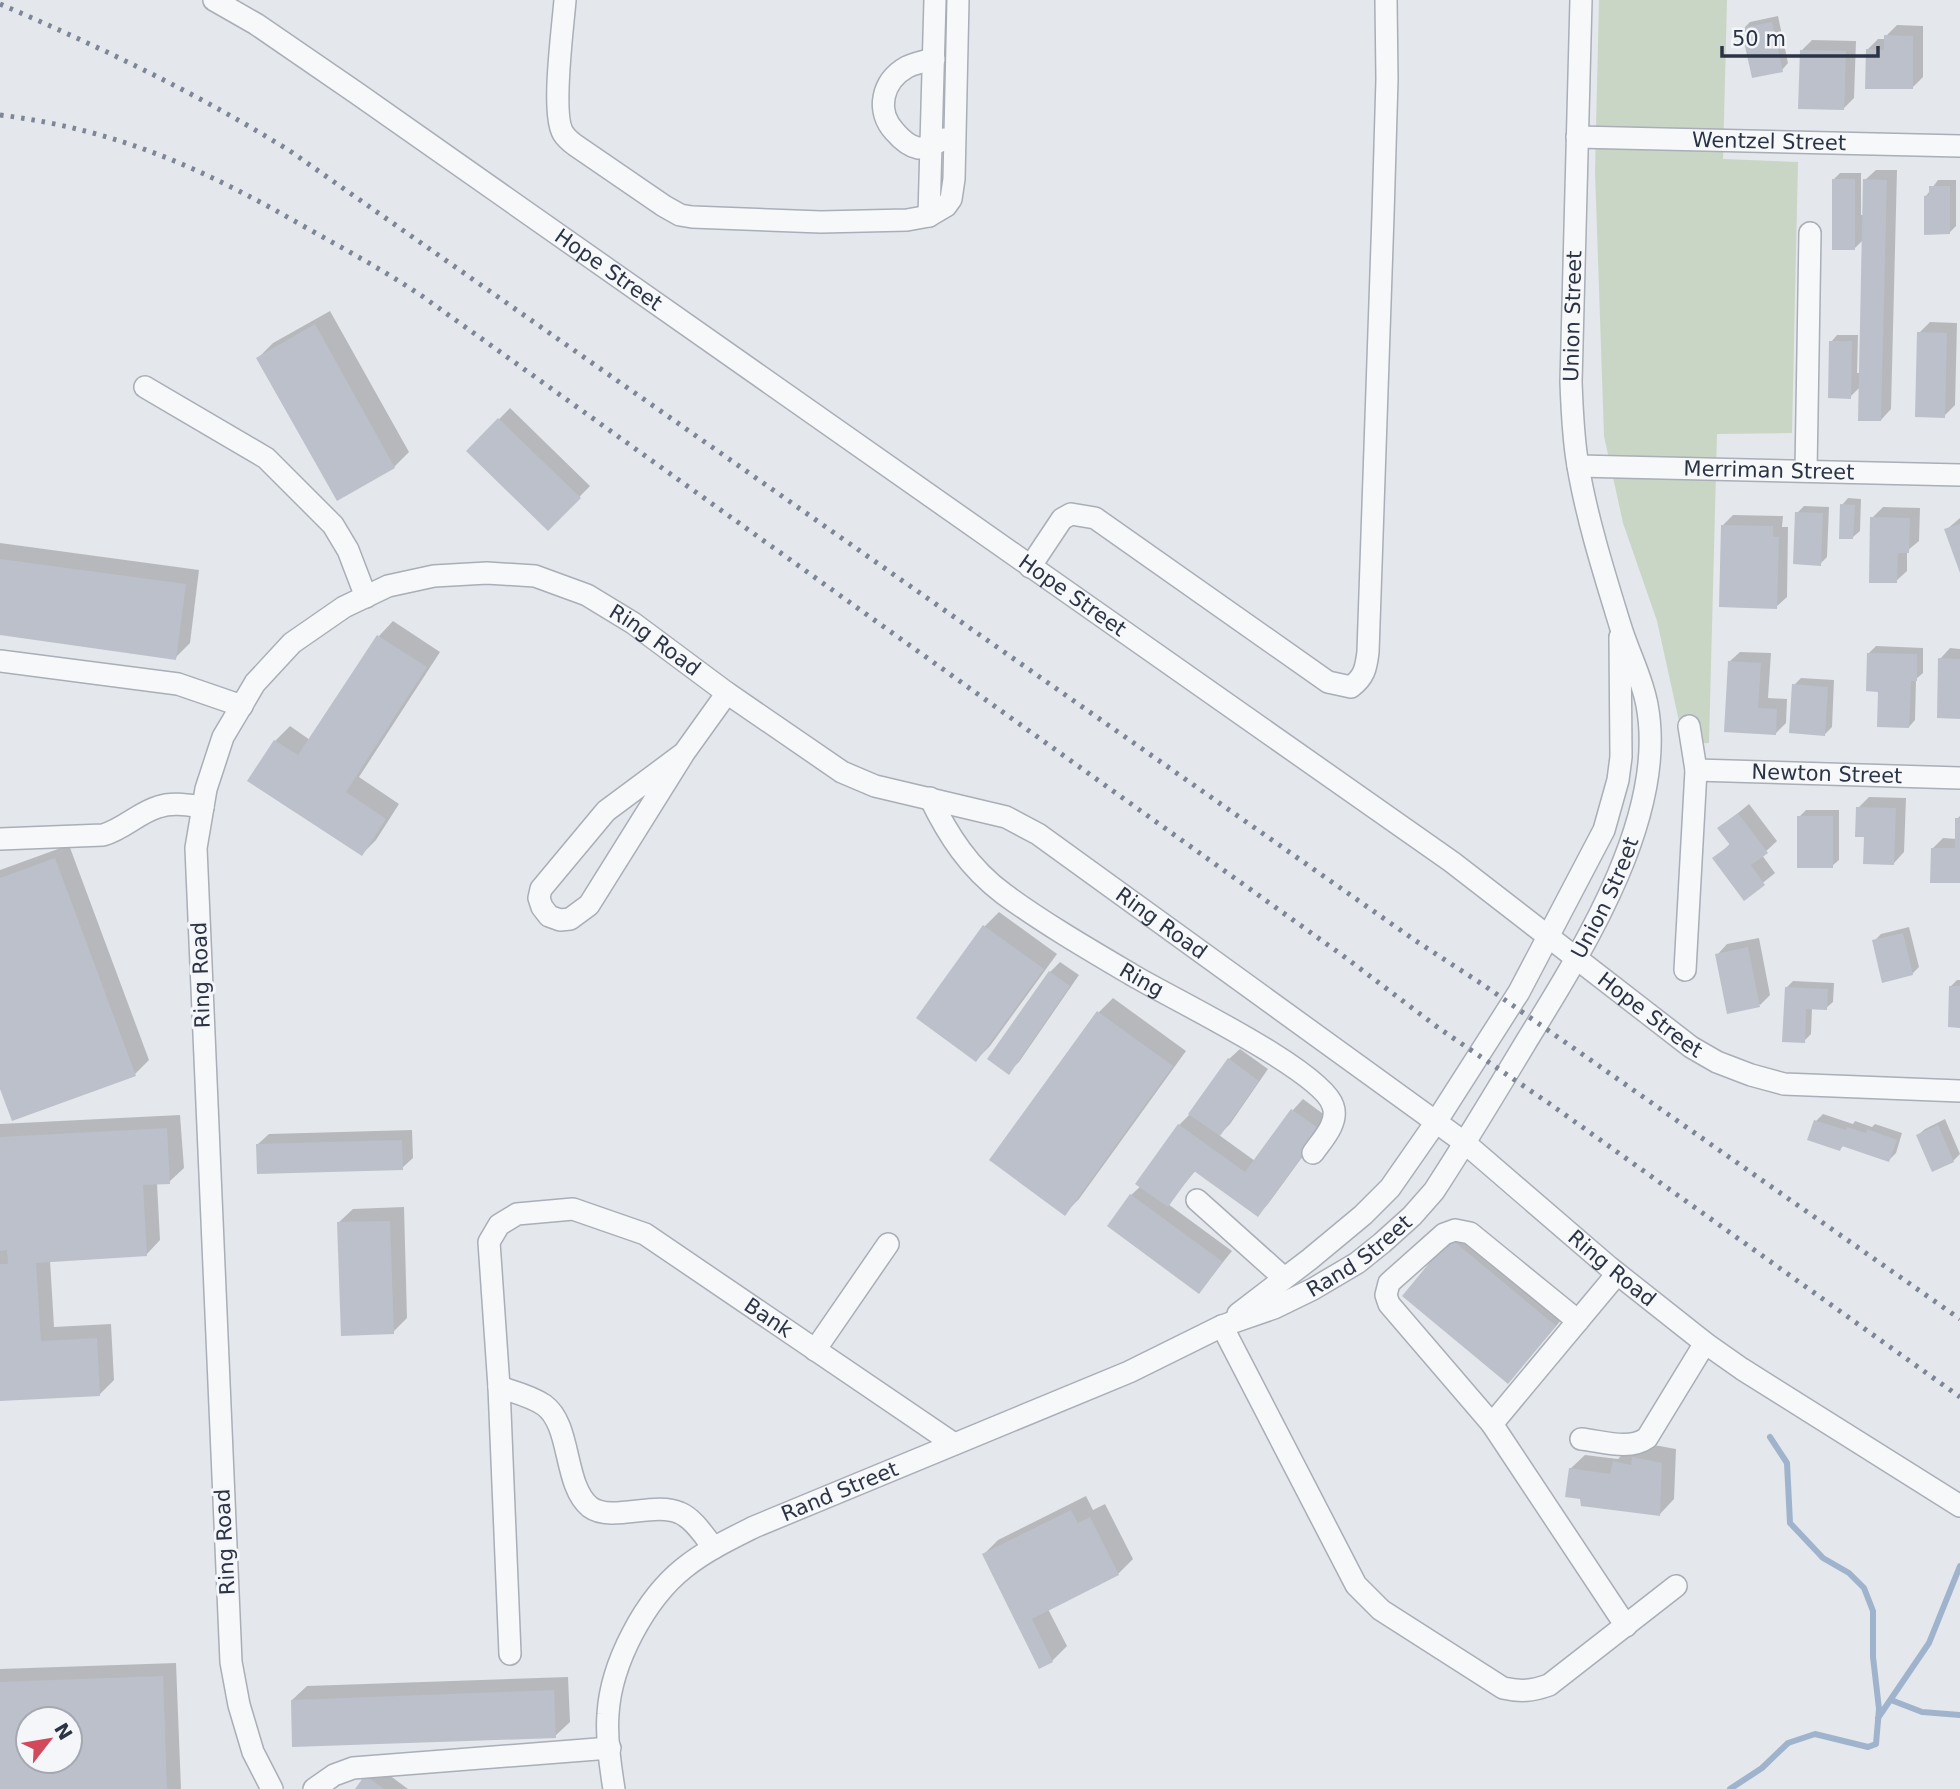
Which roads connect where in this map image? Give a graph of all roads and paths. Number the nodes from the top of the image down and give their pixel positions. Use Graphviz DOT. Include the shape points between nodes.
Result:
graph roads {
  1 [pos="214,0"];
  2 [pos="565,0"];
  3 [pos="1386,0"];
  4 [pos="1581,0"];
  5 [pos="935,5"];
  6 [pos="958,6"];
  7 [pos="934,59"];
  8 [pos="955,133"];
  9 [pos="1577,136"];
  10 [pos="931,146"];
  11 [pos="1960,146"];
  12 [pos="929,216"];
  13 [pos="1810,233"];
  14 [pos="145,387"];
  15 [pos="1578,466"];
  16 [pos="1806,471"];
  17 [pos="1960,475"];
  18 [pos="1030,567"];
  19 [pos="366,597"];
  20 [pos="1620,627"];
  21 [pos="0,661"];
  22 [pos="727,693"];
  23 [pos="242,706"];
  24 [pos="1689,726"];
  25 [pos="684,752"];
  26 [pos="1696,770"];
  27 [pos="1960,778"];
  28 [pos="930,797"];
  29 [pos="203,807"];
  30 [pos="0,839"];
  31 [pos="1549,936"];
  32 [pos="1576,958"];
  33 [pos="1685,970"];
  34 [pos="1960,1091"];
  35 [pos="1436,1122"];
  36 [pos="1465,1143"];
  37 [pos="1313,1153"];
  38 [pos="1197,1200"];
  39 [pos="888,1244"];
  40 [pos="1617,1274"];
  41 [pos="1284,1279"];
  42 [pos="1578,1321"];
  43 [pos="1222,1326"];
  44 [pos="1705,1343"];
  45 [pos="815,1350"];
  46 [pos="499,1387"];
  47 [pos="1492,1424"];
  48 [pos="1581,1439"];
  49 [pos="954,1444"];
  50 [pos="1960,1506"];
  51 [pos="713,1548"];
  52 [pos="1676,1586"];
  53 [pos="1626,1626"];
  54 [pos="510,1654"];
  55 [pos="610,1748"];
  56 [pos="272,1789"];
  57 [pos="314,1789"];
  58 [pos="614,1789"];
  1 -- 18 [label="street, Hope Street" via="358,94"];
  2 -- 12 [label="street" via="558,99 564,134 664,206 692,217 796,221 887,222"];
  3 -- 18 [label="street" via="1384,215 1369,625 1362,679 1351,687 1328,682 1094,518 1071,514 1062,519"];
  4 -- 9 [label="street, Union Street"];
  5 -- 6 [label="street"];
  5 -- 7 [label="street"];
  6 -- 8 [label="street"];
  7 -- 10 [label="street"];
  7 -- 10 [label="street" via="904,68 887,86 882,100 890,127 903,141 919,148"];
  8 -- 10 [label="street"];
  8 -- 12 [label="street" via="951,199"];
  9 -- 11 [label="street, Wentzel Street"];
  9 -- 15 [label="street, Union Street" via="1571,382"];
  10 -- 12 [label="street"];
  13 -- 16 [label="street"];
  14 -- 19 [label="street" via="266,458 333,525"];
  15 -- 16 [label="street, Merriman Street"];
  15 -- 20 [label="street, Union Street"];
  16 -- 17 [label="street, Merriman Street"];
  18 -- 31 [label="street, Hope Street" via="1452,862"];
  19 -- 22 [label="street, Ring Road" via="388,586 434,576 535,576 587,595 633,623"];
  19 -- 23 [label="street, Ring Road" via="292,643 255,683"];
  20 -- 31 [label="street, Union Street" via="1618,780 1604,830"];
  20 -- 32 [label="street, Union Street" via="1648,708 1648,779 1635,833 1618,876"];
  21 -- 23 [label="street" via="178,684"];
  22 -- 25 [label="street"];
  22 -- 28 [label="street, Ring Road" via="842,772 875,786"];
  23 -- 29 [label="street, Ring Road" via="223,737"];
  24 -- 26 [label="street"];
  25 -- 25 [label="street" via="606,811 563,860 541,889 541,907 549,916 570,919 589,905"];
  26 -- 27 [label="street, Newton Street"];
  26 -- 33 [label="street"];
  28 -- 35 [label="street, Ring Road" via="1006,817 1038,834"];
  28 -- 37 [label="street, Ring" via="947,833 970,864 1002,893 1137,978 1234,1030 1325,1093 1335,1116"];
  29 -- 30 [label="street" via="158,807 103,835"];
  29 -- 56 [label="street, Ring Road" via="196,848 231,1662 253,1752"];
  31 -- 32 [label="street, Hope Street"];
  31 -- 35 [label="street, Union Street"];
  32 -- 34 [label="street, Hope Street" via="1691,1047 1751,1076 1784,1084"];
  32 -- 36 [label="street, Union Street"];
  35 -- 36 [label="street, Ring Road"];
  35 -- 41 [label="street, Rand Street" via="1390,1188"];
  36 -- 40 [label="street, Ring Road"];
  36 -- 43 [label="street, Rand Street" via="1412,1216 1357,1263 1274,1308"];
  38 -- 41 [label="street"];
  39 -- 45 [label="street"];
  40 -- 42 [label="street"];
  40 -- 44 [label="street, Ring Road"];
  41 -- 43 [label="street, Rand Street"];
  42 -- 47 [label="street"];
  42 -- 47 [label="street" via="1470,1233 1455,1230 1444,1234 1389,1283 1389,1304"];
  43 -- 49 [label="street, Rand Street" via="1129,1371"];
  43 -- 53 [label="street" via="1356,1585 1381,1610 1503,1688 1518,1692 1549,1685"];
  44 -- 48 [label="street" via="1647,1438 1631,1446"];
  44 -- 50 [label="street, Ring Road"];
  45 -- 46 [label="street, Bank" via="645,1234 573,1209 517,1214 499,1225 489,1242"];
  45 -- 49 [label="street, Bank"];
  46 -- 51 [label="street" via="547,1406 588,1505 600,1513 681,1513"];
  46 -- 54 [label="street"];
  47 -- 53 [label="street"];
  49 -- 51 [label="street, Rand Street"];
  51 -- 55 [label="street, Rand Street" via="682,1569 633,1631 617,1671 608,1713"];
  52 -- 53 [label="street"];
  55 -- 57 [label="street" via="353,1768"];
  55 -- 58 [label="street, Rand Street"];
}
